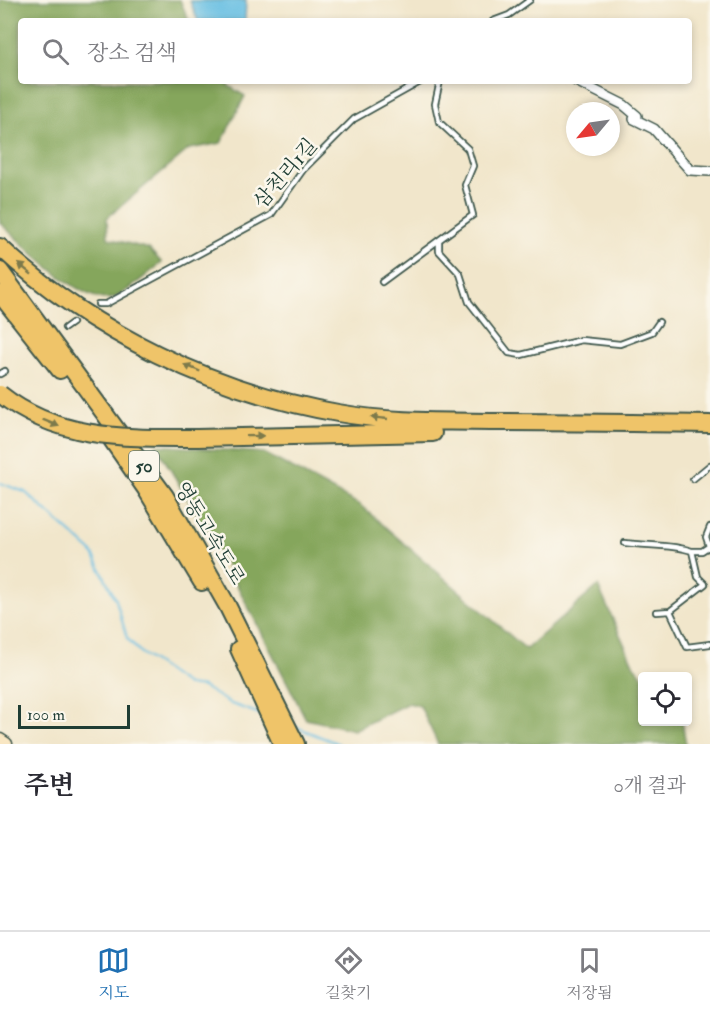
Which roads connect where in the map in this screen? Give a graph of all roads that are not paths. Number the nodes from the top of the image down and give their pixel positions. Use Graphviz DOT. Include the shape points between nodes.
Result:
graph roads {
  1 [pos="530,0"];
  2 [pos="501,18"];
  3 [pos="417,84"];
  4 [pos="439,84"];
  5 [pos="582,84"];
  6 [pos="710,171"];
  7 [pos="439,240"];
  8 [pos="0,247"];
  9 [pos="0,271"];
  10 [pos="382,282"];
  11 [pos="0,294"];
  12 [pos="98,304"];
  13 [pos="659,322"];
  14 [pos="72,323"];
  15 [pos="65,328"];
  16 [pos="0,394"];
  17 [pos="710,424"];
  18 [pos="710,430"];
  19 [pos="710,465"];
  20 [pos="693,479"];
  21 [pos="710,526"];
  22 [pos="625,543"];
  23 [pos="709,548"];
  24 [pos="692,551"];
  25 [pos="670,611"];
  26 [pos="656,612"];
  27 [pos="710,644"];
  28 [pos="257,675"];
  29 [pos="0,740"];
  30 [pos="6,744"];
  31 [pos="282,744"];
  32 [pos="296,744"];
  1 -- 2 [label="lane"];
  3 -- 12 [label="lane, 삼천리1길" via="354,119 303,170 271,215 106,304"];
  4 -- 7 [label="lane" via="435,104 439,122 468,149 473,166 465,185 473,215"];
  5 -- 6 [label="street" via="624,105 637,116 634,118 654,129 690,170"];
  7 -- 10 [label="lane"];
  7 -- 13 [label="lane" via="438,251 460,274 469,302 509,352 520,355 581,340 620,344 652,332"];
  17 -- 8 [label="highway, one-way" via="419,422 338,413 263,397 131,340 55,293"];
  9 -- 28 [label="highway, 영동고속도로 / 50" via="165,496 195,545"];
  11 -- 28 [label="highway, 영동고속도로 / 50" via="146,489"];
  14 -- 15 [label="lane"];
  16 -- 18 [label="highway, one-way, bridge" via="42,420 104,436"];
  19 -- 20 [label="lane"];
  21 -- 23 [label="lane" via="706,537"];
  22 -- 24 [label="lane" via="679,546"];
  23 -- 24 [label="lane"];
  24 -- 25 [label="lane" via="698,577 705,584"];
  25 -- 26 [label="lane"];
  25 -- 27 [label="lane" via="687,647"];
  28 -- 31 [label="highway, 영동고속도로 / 50"];
  28 -- 32 [label="highway, 영동고속도로 / 50"];
  29 -- 30 [label="street"];
}
